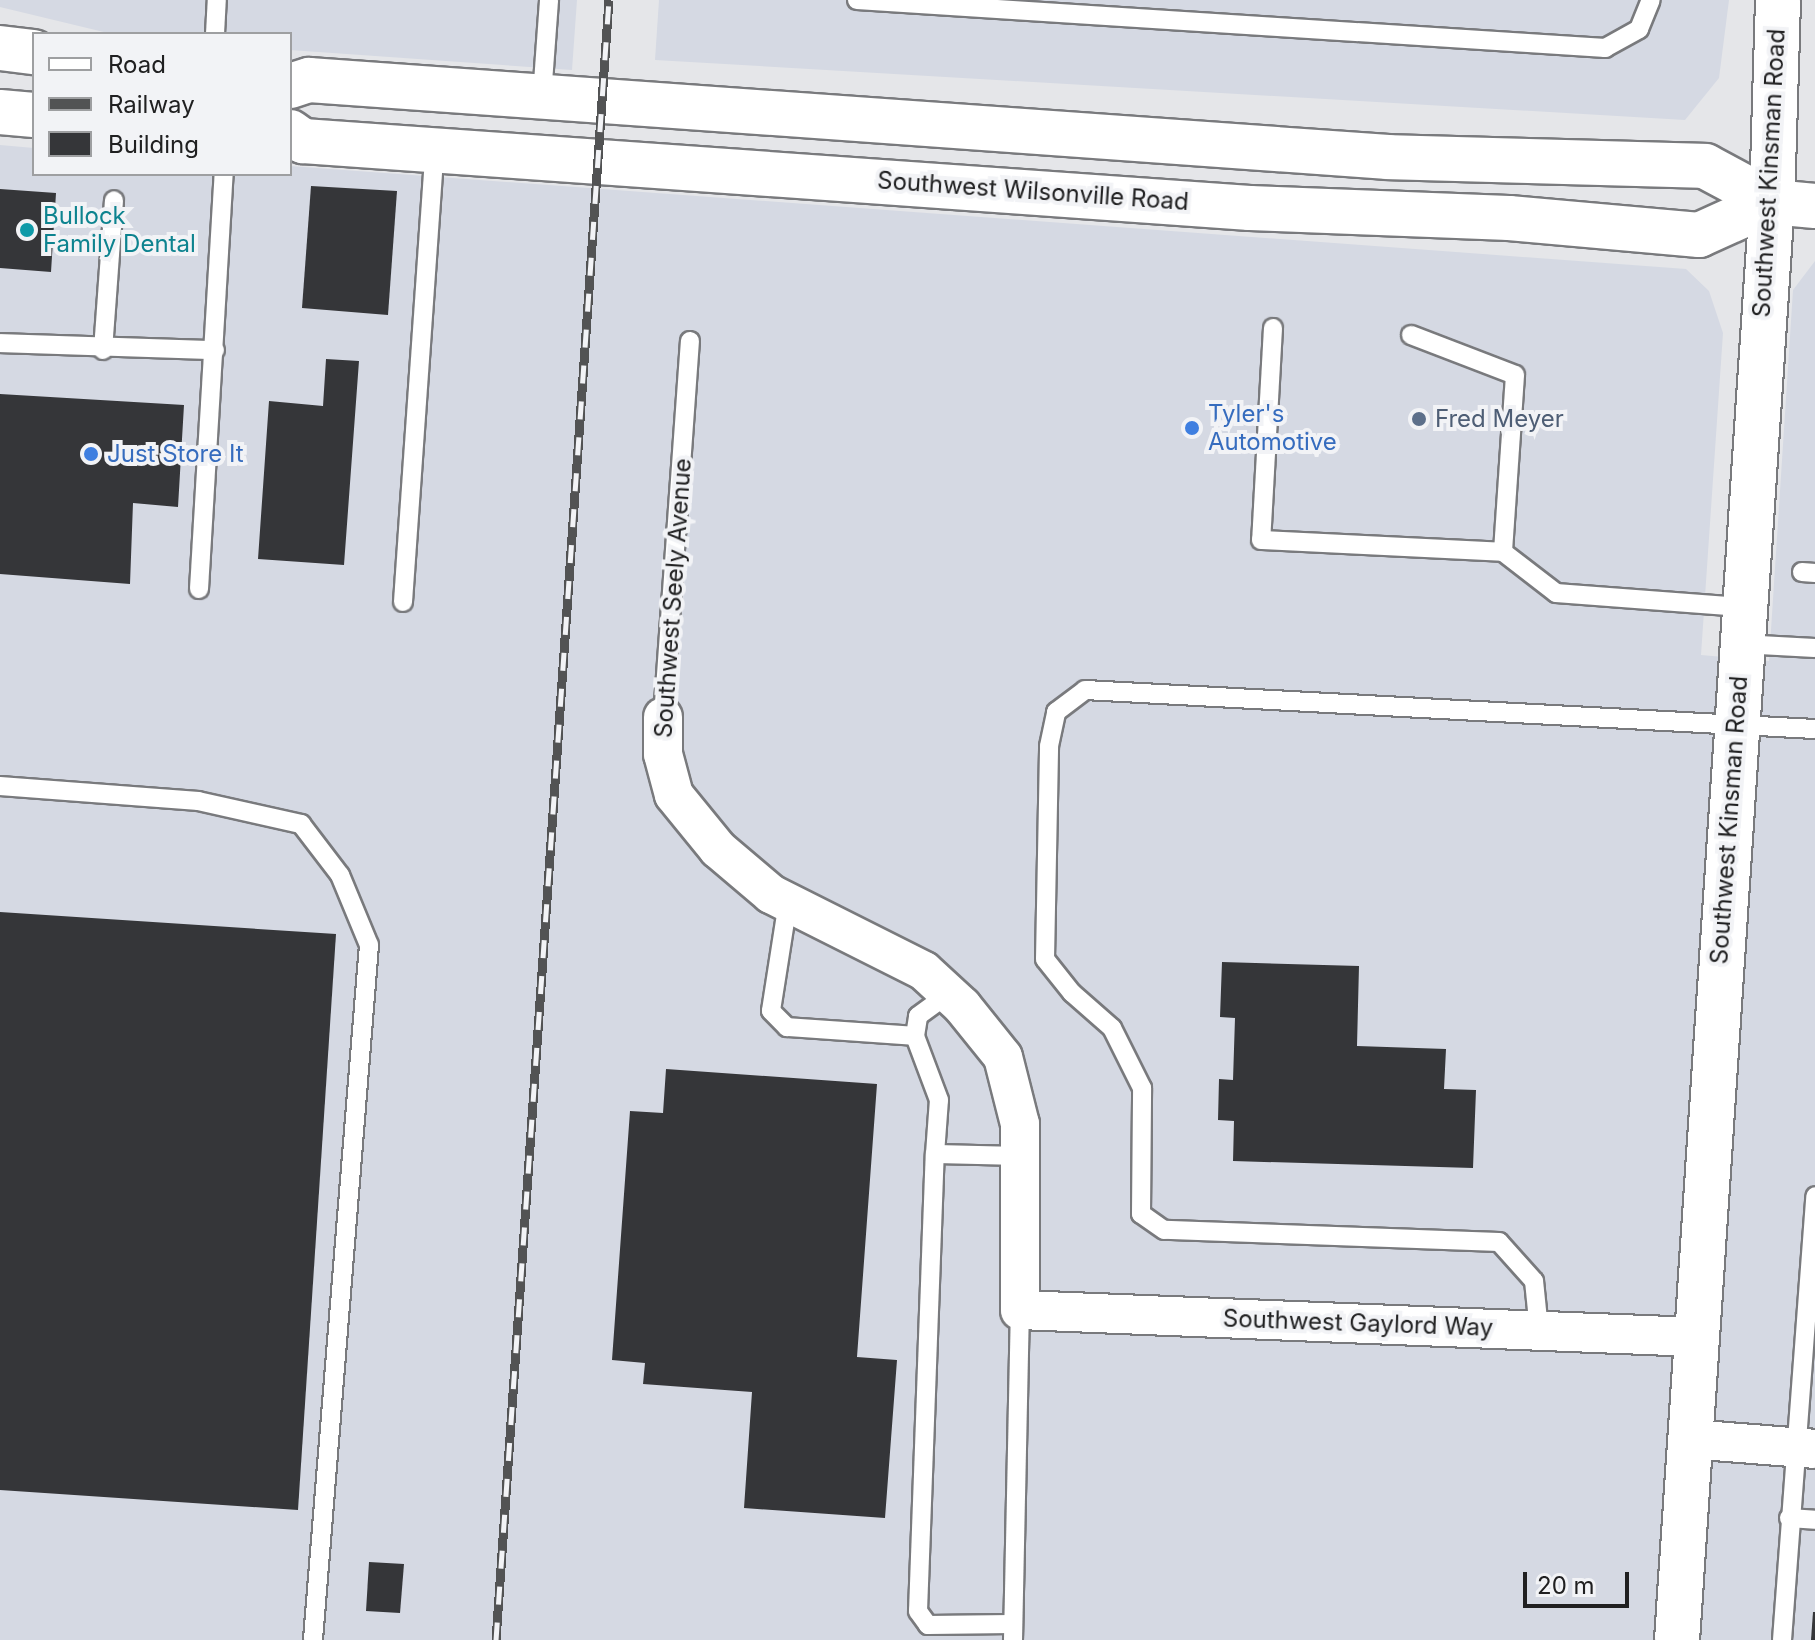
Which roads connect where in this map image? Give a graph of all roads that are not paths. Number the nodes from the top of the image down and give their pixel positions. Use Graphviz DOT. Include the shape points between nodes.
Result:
graph roads {
  1 [pos="217,0"];
  2 [pos="549,0"];
  3 [pos="857,0"];
  4 [pos="1162,0"];
  5 [pos="1651,0"];
  6 [pos="1778,0"];
  7 [pos="1160,19"];
  8 [pos="215,32"];
  9 [pos="0,48"];
  10 [pos="32,52"];
  11 [pos="292,85"];
  12 [pos="32,86"];
  13 [pos="0,88"];
  14 [pos="542,96"];
  15 [pos="0,112"];
  16 [pos="32,115"];
  17 [pos="292,133"];
  18 [pos="435,149"];
  19 [pos="224,176"];
  20 [pos="114,200"];
  21 [pos="1772,202"];
  22 [pos="1815,206"];
  23 [pos="1273,328"];
  24 [pos="1411,335"];
  25 [pos="690,341"];
  26 [pos="0,343"];
  27 [pos="103,350"];
  28 [pos="215,350"];
  29 [pos="1503,552"];
  30 [pos="199,589"];
  31 [pos="403,602"];
  32 [pos="1742,626"];
  33 [pos="1815,648"];
  34 [pos="663,717"];
  35 [pos="1736,728"];
  36 [pos="1815,729"];
  37 [pos="0,786"];
  38 [pos="788,902"];
  39 [pos="948,994"];
  40 [pos="915,1036"];
  41 [pos="935,1154"];
  42 [pos="1021,1156"];
  43 [pos="1815,1196"];
  44 [pos="1020,1310"];
  45 [pos="1539,1330"];
  46 [pos="1696,1337"];
  47 [pos="1808,1346"];
  48 [pos="1689,1439"];
  49 [pos="1804,1449"];
  50 [pos="1789,1518"];
  51 [pos="1815,1520"];
  52 [pos="1013,1632"];
  53 [pos="313,1640"];
  54 [pos="1677,1640"];
  55 [pos="1782,1640"];
  1 -- 8 [label="lane"];
  2 -- 14 [label="lane"];
  3 -- 7 [label="lane"];
  4 -- 7 [label="lane"];
  5 -- 7 [label="lane" via="1639,29 1605,48"];
  6 -- 21 [label="main road, Southwest Kinsman Road"];
  9 -- 10 [label="main road"];
  11 -- 14 [label="main road, Southwest Wilsonville Road" via="309,80"];
  12 -- 13 [label="main road"];
  14 -- 21 [label="main road, Southwest Wilsonville Road" via="1388,157 1705,166"];
  15 -- 16 [label="main road"];
  17 -- 18 [label="main road, Southwest Wilsonville Road" via="303,141"];
  18 -- 21 [label="main road, Southwest Wilsonville Road" via="1699,235"];
  18 -- 31 [label="lane"];
  19 -- 28 [label="lane"];
  20 -- 27 [label="lane"];
  21 -- 22 [label="main road, Southwest Wilsonville Road"];
  21 -- 32 [label="main road, Southwest Kinsman Road"];
  23 -- 29 [label="lane" via="1261,540"];
  24 -- 29 [label="lane" via="1515,375"];
  25 -- 34 [label="lane, Southwest Seely Avenue"];
  26 -- 27 [label="lane"];
  27 -- 28 [label="lane"];
  28 -- 30 [label="lane"];
  29 -- 32 [label="lane" via="1556,593"];
  32 -- 33 [label="lane"];
  32 -- 35 [label="main road, Southwest Kinsman Road"];
  34 -- 38 [label="street, Southwest Seely Avenue" via="663,754 674,795 718,849"];
  35 -- 36 [label="lane"];
  35 -- 45 [label="lane" via="1085,690 1056,712 1049,746 1045,959 1072,993 1112,1028 1142,1088 1141,1214 1164,1230 1499,1242 1534,1281"];
  35 -- 46 [label="main road, Southwest Kinsman Road"];
  37 -- 53 [label="lane" via="198,801 301,824 340,875 369,945"];
  38 -- 39 [label="street, Southwest Seely Avenue" via="924,971"];
  38 -- 40 [label="lane" via="771,1011 787,1027"];
  39 -- 40 [label="lane" via="918,1016"];
  39 -- 42 [label="street, Southwest Seely Avenue" via="1003,1057 1015,1089"];
  40 -- 41 [label="lane" via="939,1100"];
  41 -- 42 [label="lane"];
  41 -- 52 [label="lane" via="918,1611 928,1625"];
  42 -- 44 [label="street, Southwest Seely Avenue"];
  43 -- 47 [label="lane"];
  44 -- 45 [label="street, Southwest Gaylord Way"];
  44 -- 52 [label="lane"];
  45 -- 46 [label="street, Southwest Gaylord Way"];
  46 -- 48 [label="main road, Southwest Kinsman Road"];
  47 -- 49 [label="lane"];
  48 -- 49 [label="street"];
  48 -- 54 [label="main road, Southwest Kinsman Road"];
  49 -- 50 [label="lane"];
  50 -- 51 [label="lane"];
  50 -- 55 [label="lane"];
}
